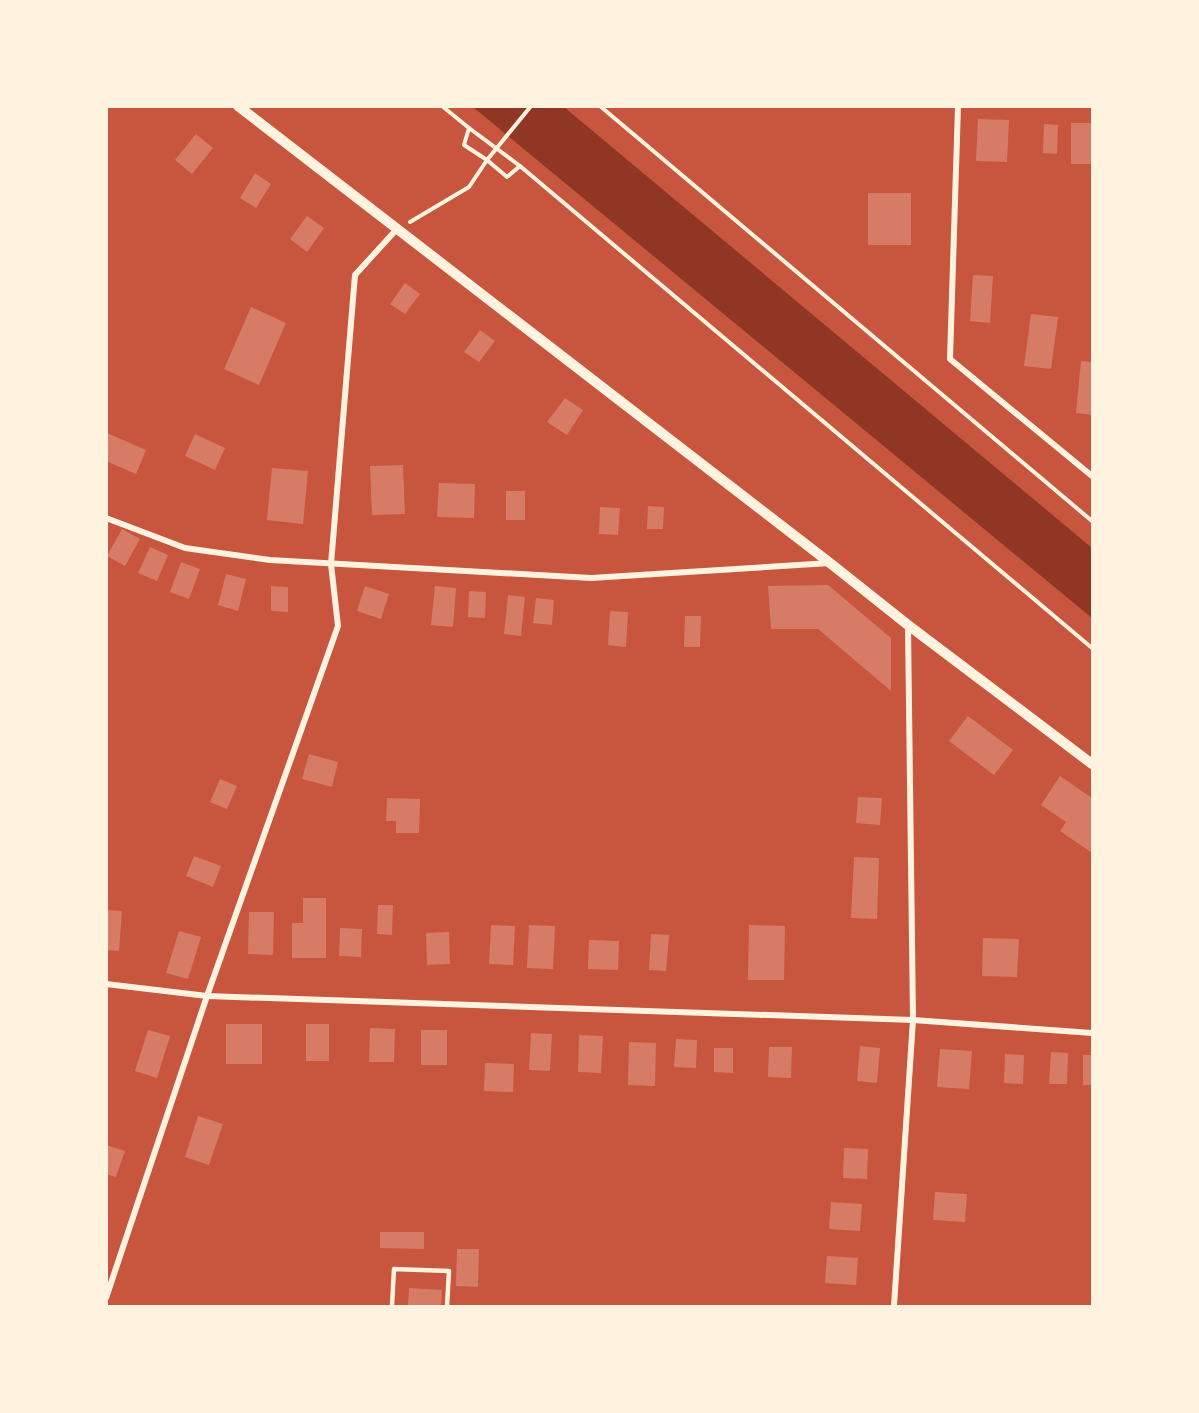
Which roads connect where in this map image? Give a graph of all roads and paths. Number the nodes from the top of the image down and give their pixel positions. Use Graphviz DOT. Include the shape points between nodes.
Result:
graph roads {
  1 [pos="238,106"];
  2 [pos="442,106"];
  3 [pos="531,106"];
  4 [pos="600,106"];
  5 [pos="958,106"];
  6 [pos="469,128"];
  7 [pos="487,160"];
  8 [pos="520,166"];
  9 [pos="396,230"];
  10 [pos="1092,476"];
  11 [pos="106,518"];
  12 [pos="1092,521"];
  13 [pos="830,563"];
  14 [pos="330,564"];
  15 [pos="908,625"];
  16 [pos="1092,648"];
  17 [pos="1092,764"];
  18 [pos="106,984"];
  19 [pos="207,996"];
  20 [pos="913,1020"];
  21 [pos="1092,1033"];
  22 [pos="106,1298"];
  23 [pos="392,1306"];
  24 [pos="447,1306"];
  25 [pos="894,1306"];
  1 -- 9 [label="street"];
  2 -- 6 [label="path"];
  3 -- 7 [label="path"];
  4 -- 12 [label="path"];
  5 -- 10 [label="street" via="950,359"];
  6 -- 7 [label="path" via="464,145"];
  6 -- 8 [label="path"];
  7 -- 8 [label="path" via="507,177"];
  7 -- 9 [label="path" via="469,187"];
  8 -- 16 [label="path"];
  9 -- 13 [label="street"];
  9 -- 14 [label="street" via="355,275"];
  11 -- 14 [label="street" via="185,548"];
  13 -- 14 [label="street" via="591,578"];
  13 -- 15 [label="street"];
  14 -- 19 [label="street" via="338,626"];
  15 -- 17 [label="street"];
  15 -- 20 [label="street"];
  18 -- 19 [label="street"];
  19 -- 20 [label="street"];
  19 -- 22 [label="street"];
  20 -- 21 [label="street"];
  20 -- 25 [label="street"];
  23 -- 24 [label="lane" via="394,1269 448,1271"];
}
